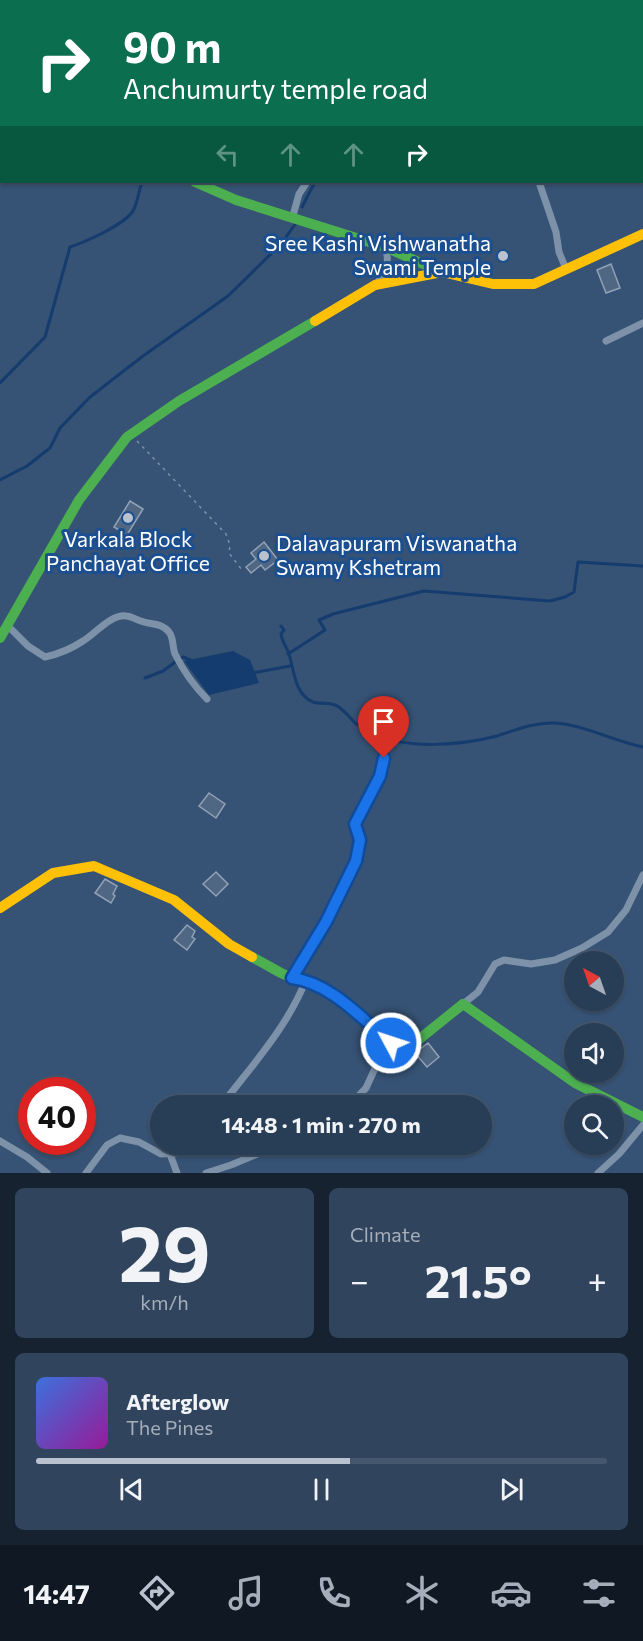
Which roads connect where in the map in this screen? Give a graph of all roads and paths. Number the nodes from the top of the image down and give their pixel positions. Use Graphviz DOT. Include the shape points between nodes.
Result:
graph roads {
  1 [pos="197,183"];
  2 [pos="306,183"];
  3 [pos="538,183"];
  4 [pos="292,219"];
  5 [pos="643,234"];
  6 [pos="384,247"];
  7 [pos="567,269"];
  8 [pos="442,272"];
  9 [pos="375,285"];
  10 [pos="643,324"];
  11 [pos="606,341"];
  12 [pos="131,434"];
  13 [pos="242,570"];
  14 [pos="7,625"];
  15 [pos="0,638"];
  16 [pos="207,699"];
  17 [pos="384,758"];
  18 [pos="643,875"];
  19 [pos="0,908"];
  20 [pos="292,978"];
  21 [pos="306,980"];
  22 [pos="463,1004"];
  23 [pos="391,1043"];
  24 [pos="230,1095"];
  25 [pos="359,1095"];
  26 [pos="643,1117"];
  27 [pos="643,1125"];
  28 [pos="0,1141"];
  29 [pos="150,1148"];
  30 [pos="170,1155"];
  31 [pos="256,1155"];
  32 [pos="47,1173"];
  33 [pos="86,1173"];
  34 [pos="177,1173"];
  35 [pos="206,1173"];
  36 [pos="598,1173"];
  1 -- 4 [label="main road"];
  2 -- 4 [label="street"];
  3 -- 7 [label="street"];
  4 -- 6 [label="main road"];
  5 -- 7 [label="main road"];
  6 -- 8 [label="main road"];
  6 -- 9 [label="street" via="386,270"];
  7 -- 8 [label="main road" via="534,284 493,284"];
  8 -- 9 [label="main road"];
  9 -- 12 [label="main road" via="179,401"];
  10 -- 11 [label="street"];
  12 -- 13 [label="path" via="226,534 229,553"];
  12 -- 14 [label="main road" via="79,500"];
  14 -- 15 [label="main road"];
  14 -- 16 [label="street" via="45,657 84,641 117,617 127,615 162,626 169,631 176,654 194,685"];
  17 -- 20 [label="street" via="380,776 355,824 360,840 356,861"];
  18 -- 22 [label="street" via="626,910 608,932 555,960 531,964 504,960 495,964 478,992"];
  19 -- 20 [label="main road" via="53,873 94,866 174,900 229,944"];
  20 -- 21 [label="main road"];
  21 -- 23 [label="main road" via="330,993"];
  21 -- 24 [label="street" via="296,1005 273,1041"];
  22 -- 23 [label="main road" via="407,1049"];
  22 -- 26 [label="main road" via="575,1083"];
  23 -- 25 [label="street"];
  27 -- 36 [label="street"];
  28 -- 32 [label="street"];
  29 -- 33 [label="street" via="120,1138 107,1145"];
  30 -- 34 [label="street"];
  31 -- 35 [label="street"];
}
